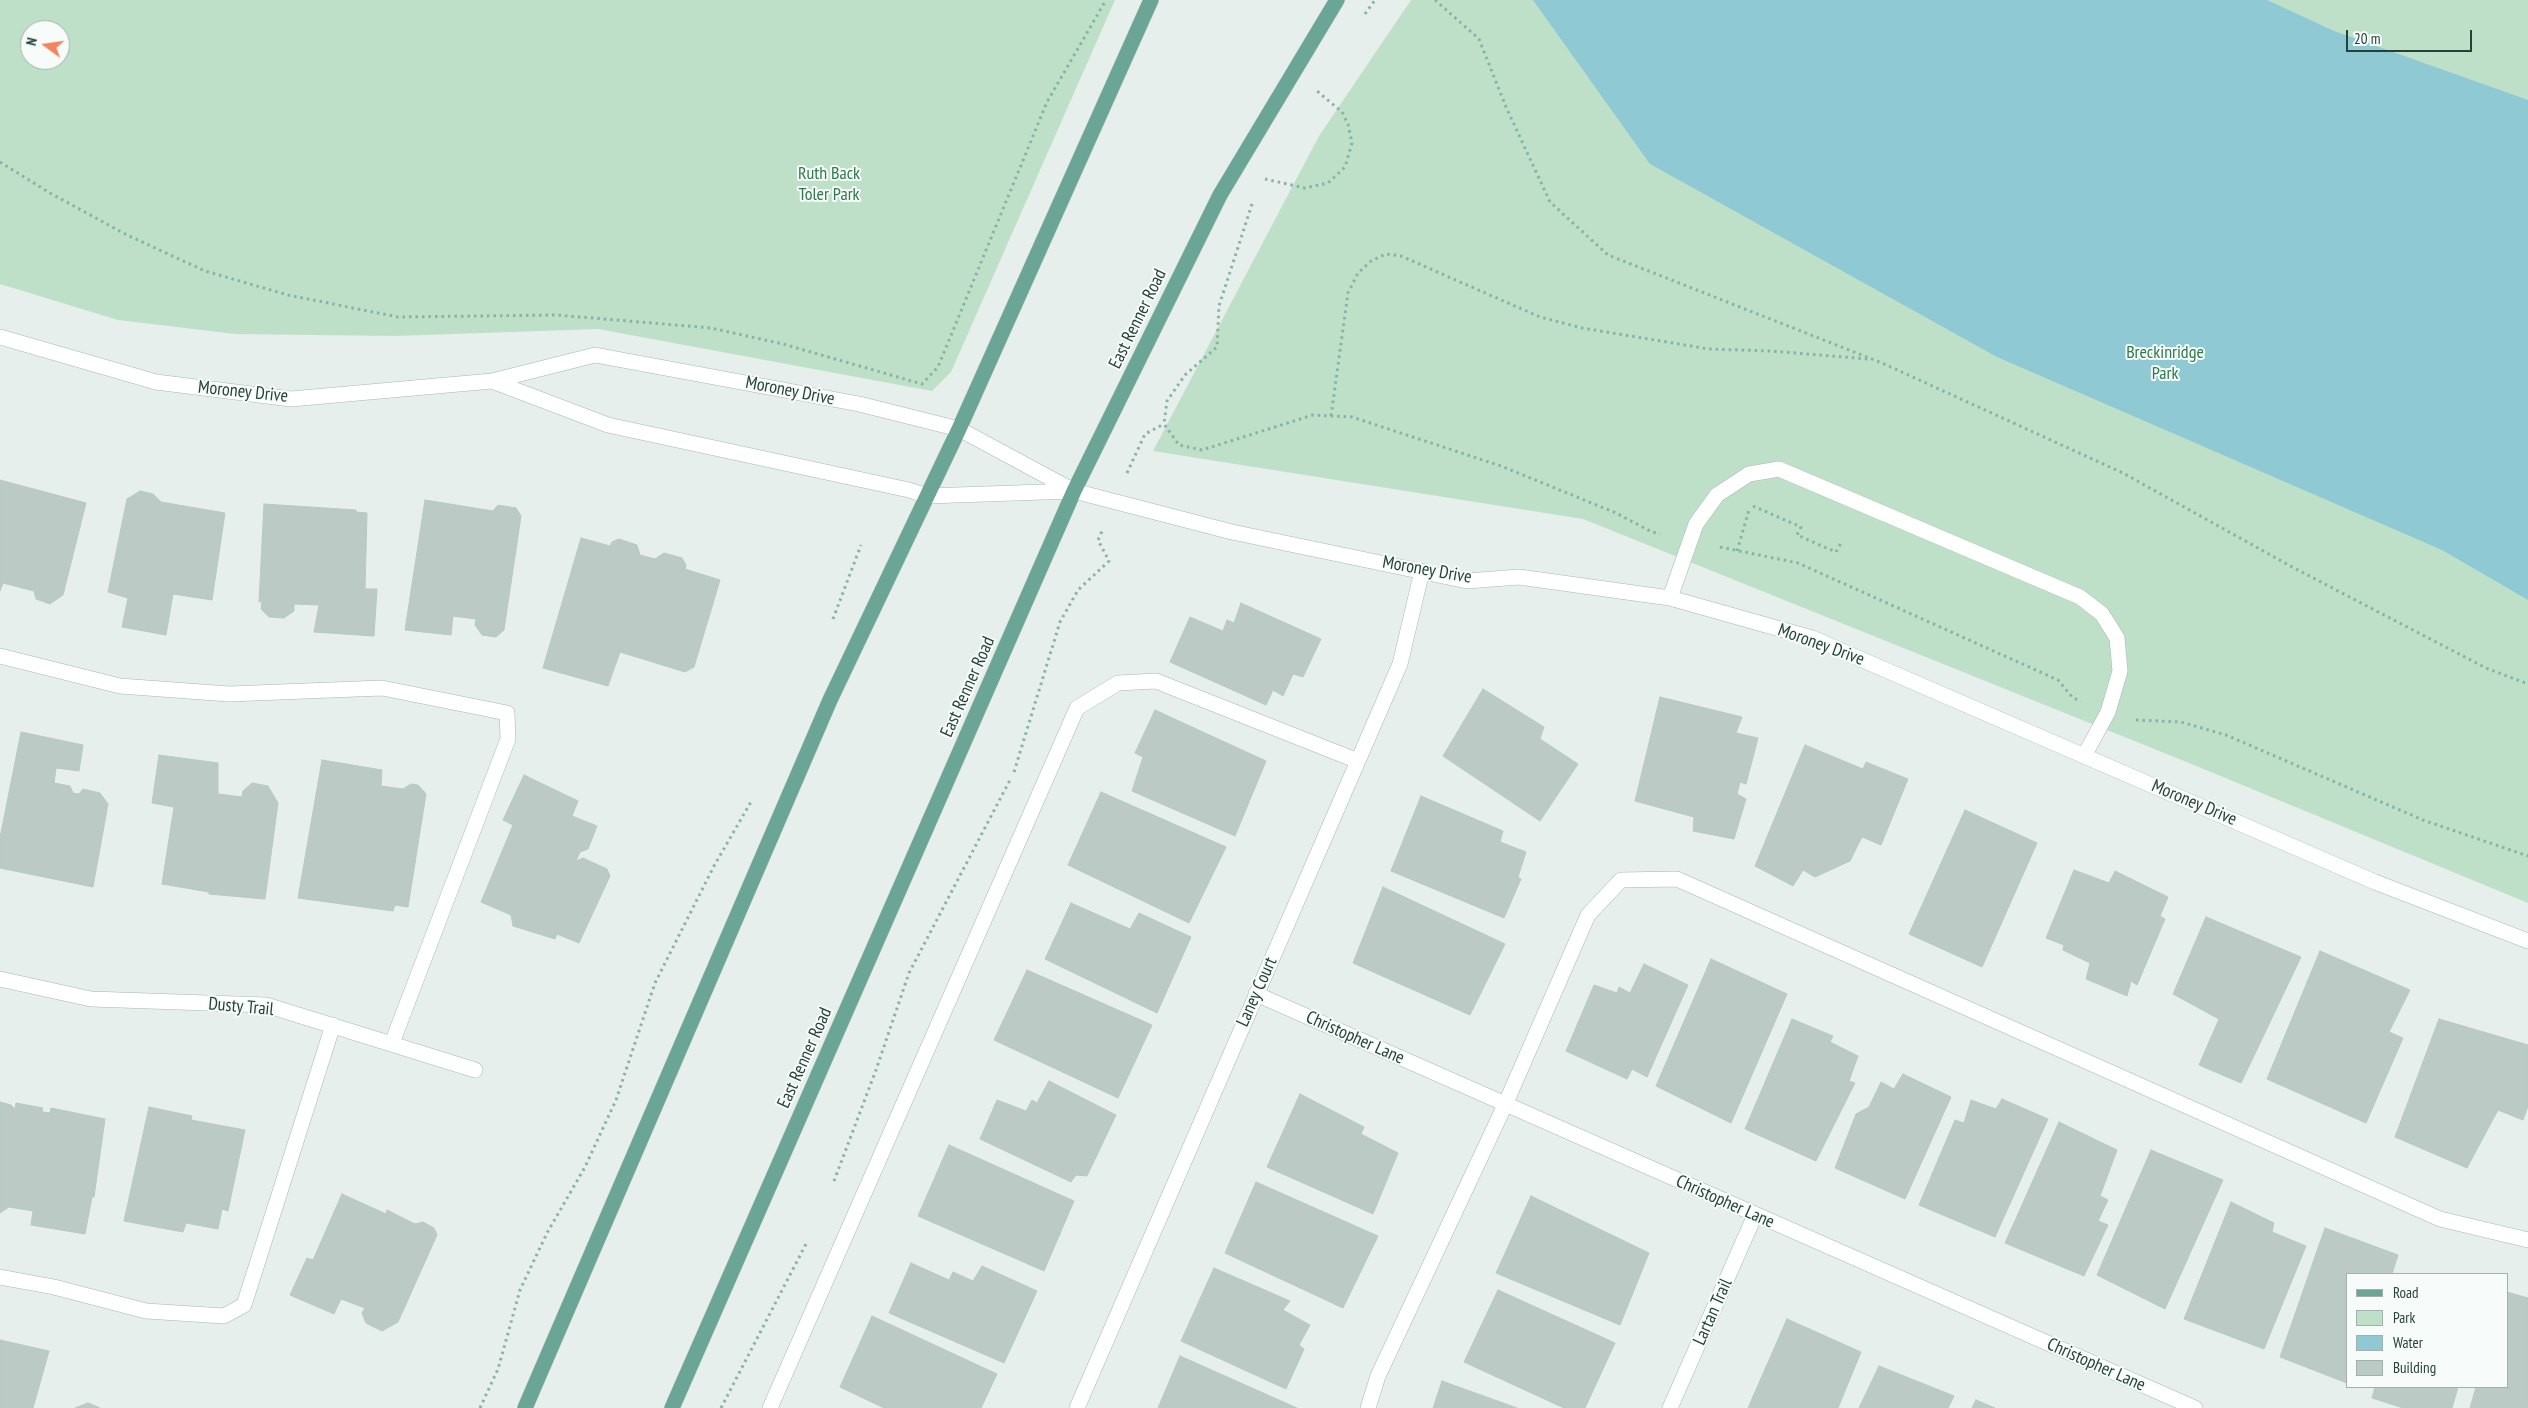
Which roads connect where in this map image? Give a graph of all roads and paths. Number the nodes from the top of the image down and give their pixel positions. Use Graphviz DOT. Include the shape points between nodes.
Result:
graph roads {
  1 [pos="1106,0"];
  2 [pos="1151,0"];
  3 [pos="1337,0"];
  4 [pos="1435,0"];
  5 [pos="1312,98"];
  6 [pos="0,162"];
  7 [pos="1270,171"];
  8 [pos="1265,179"];
  9 [pos="1261,186"];
  10 [pos="1254,199"];
  11 [pos="0,337"];
  12 [pos="1873,360"];
  13 [pos="492,381"];
  14 [pos="1331,416"];
  15 [pos="1164,424"];
  16 [pos="959,429"];
  17 [pos="1074,491"];
  18 [pos="927,496"];
  19 [pos="1114,501"];
  20 [pos="1690,541"];
  21 [pos="1842,543"];
  22 [pos="861,545"];
  23 [pos="1737,551"];
  24 [pos="1422,571"];
  25 [pos="1670,598"];
  26 [pos="830,628"];
  27 [pos="0,656"];
  28 [pos="2528,684"];
  29 [pos="2108,712"];
  30 [pos="2084,756"];
  31 [pos="1358,761"];
  32 [pos="753,798"];
  33 [pos="2528,856"];
  34 [pos="2528,941"];
  35 [pos="0,978"];
  36 [pos="1256,994"];
  37 [pos="333,1025"];
  38 [pos="392,1043"];
  39 [pos="474,1070"];
  40 [pos="1505,1105"];
  41 [pos="834,1182"];
  42 [pos="1755,1215"];
  43 [pos="811,1236"];
  44 [pos="2528,1240"];
  45 [pos="0,1277"];
  46 [pos="480,1408"];
  47 [pos="525,1408"];
  48 [pos="672,1408"];
  49 [pos="721,1408"];
  50 [pos="770,1408"];
  51 [pos="1076,1408"];
  52 [pos="1368,1408"];
  53 [pos="1670,1408"];
  54 [pos="2195,1408"];
  1 -- 6 [label="path" via="1047,102 938,367 922,384 784,344 710,328 557,315 398,317 288,295 206,270 127,234"];
  2 -- 16 [label="main road"];
  3 -- 17 [label="main road, East Renner Road" via="1220,195"];
  4 -- 12 [label="path" via="1480,39 1506,107 1550,202 1608,255"];
  5 -- 8 [label="path" via="1316,90 1342,112 1348,124 1352,143 1345,167 1328,183 1305,188"];
  7 -- 8 [label="path"];
  8 -- 9 [label="path"];
  10 -- 15 [label="path" via="1219,306 1217,347 1184,375 1167,401"];
  11 -- 13 [label="street, Moroney Drive" via="156,382 291,399"];
  12 -- 14 [label="path" via="1709,349 1582,328 1540,317 1401,256 1386,254 1371,261 1358,273 1348,293"];
  12 -- 28 [label="path" via="2123,473 2477,664"];
  13 -- 16 [label="street, Moroney Drive" via="594,355 859,404"];
  13 -- 18 [label="street, Moroney Drive" via="608,425"];
  14 -- 15 [label="path" via="1313,415 1202,450 1179,445"];
  14 -- 20 [label="path" via="1352,417 1416,436 1608,509 1652,532"];
  15 -- 19 [label="path" via="1145,434"];
  16 -- 17 [label="street, Moroney Drive"];
  16 -- 18 [label="main road"];
  17 -- 18 [label="street, Moroney Drive"];
  17 -- 19 [label="street, Moroney Drive"];
  17 -- 48 [label="main road, East Renner Road"];
  18 -- 47 [label="main road" via="830,700"];
  19 -- 24 [label="street, Moroney Drive" via="1232,532"];
  19 -- 41 [label="path" via="1098,540 1109,561 1078,590 1060,622 1013,773 909,973"];
  20 -- 23 [label="path"];
  20 -- 25 [label="street"];
  20 -- 29 [label="street" via="1696,524 1717,495 1750,474 1779,468 2080,597 2102,614 2117,638 2120,671"];
  21 -- 23 [label="path" via="1836,552 1798,536 1801,527 1750,505"];
  22 -- 26 [label="path"];
  23 -- 29 [label="path" via="1798,563 2058,680 2073,698"];
  24 -- 25 [label="street, Moroney Drive" via="1466,581 1518,577"];
  24 -- 31 [label="street, Laney Court" via="1400,664"];
  25 -- 30 [label="street, Moroney Drive" via="1812,638"];
  27 -- 38 [label="street" via="120,686 229,694 382,688 507,713 508,739"];
  29 -- 30 [label="street"];
  29 -- 33 [label="path" via="2130,719 2181,722 2226,735 2423,820"];
  30 -- 34 [label="street, Moroney Drive" via="2375,882"];
  31 -- 36 [label="street, Laney Court"];
  31 -- 50 [label="street" via="1156,681 1118,683 1077,708"];
  32 -- 46 [label="path" via="655,982 616,1100 585,1167 520,1290 498,1369"];
  35 -- 37 [label="street, Dusty Trail" via="91,999 266,1005"];
  36 -- 40 [label="street, Christopher Lane"];
  36 -- 51 [label="street, Laney Court"];
  37 -- 38 [label="street, Dusty Trail"];
  37 -- 45 [label="street" via="244,1305 224,1316 146,1312 54,1287"];
  38 -- 39 [label="street, Dusty Trail"];
  40 -- 42 [label="street, Christopher Lane"];
  40 -- 44 [label="street" via="1588,915 1621,880 1676,879 2440,1219"];
  40 -- 52 [label="street" via="1378,1376"];
  42 -- 53 [label="street, Lartan Trail"];
  42 -- 54 [label="street, Christopher Lane"];
  43 -- 49 [label="path"];
}
